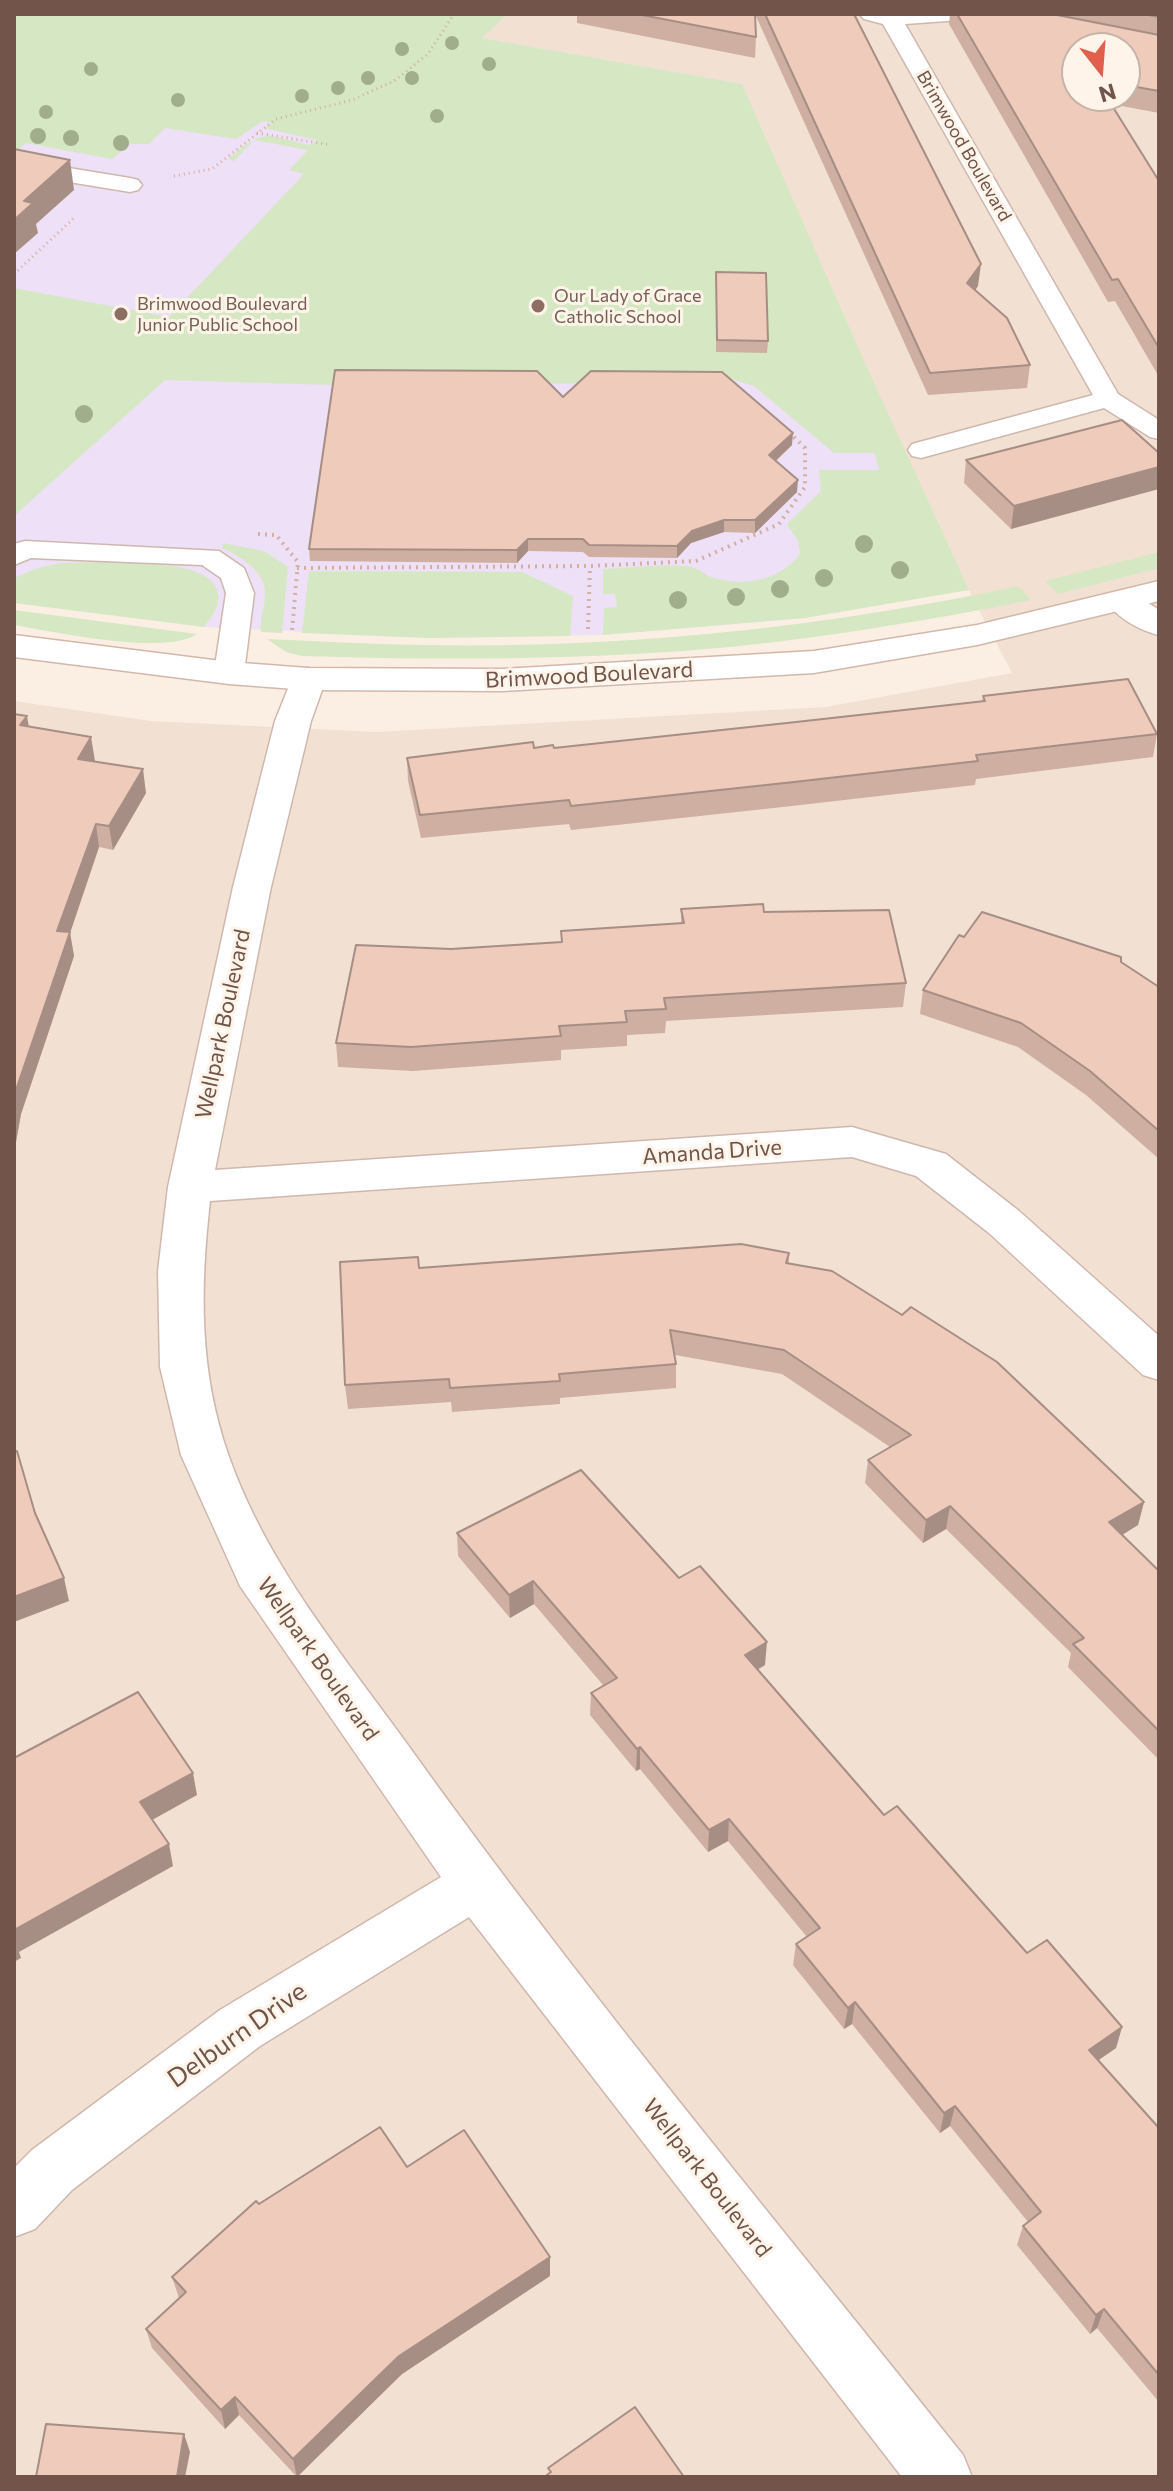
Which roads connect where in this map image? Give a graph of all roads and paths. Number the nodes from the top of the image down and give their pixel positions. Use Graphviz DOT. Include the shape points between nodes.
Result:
graph roads {
  1 [pos="454,14"];
  2 [pos="961,14"];
  3 [pos="879,16"];
  4 [pos="257,133"];
  5 [pos="331,145"];
  6 [pos="14,166"];
  7 [pos="121,184"];
  8 [pos="14,274"];
  9 [pos="1108,399"];
  10 [pos="785,428"];
  11 [pos="1159,431"];
  12 [pos="921,450"];
  13 [pos="14,557"];
  14 [pos="590,566"];
  15 [pos="297,568"];
  16 [pos="1159,591"];
  17 [pos="1124,602"];
  18 [pos="1159,625"];
  19 [pos="588,638"];
  20 [pos="14,646"];
  21 [pos="229,673"];
  22 [pos="308,679"];
  23 [pos="190,1187"];
  24 [pos="1159,1363"];
  25 [pos="476,1884"];
  26 [pos="14,2209"];
  27 [pos="941,2477"];
  1 -- 4 [label="path" via="428,54 394,81 352,100 276,119"];
  2 -- 3 [label="lane, Brimwood Boulevard"];
  3 -- 9 [label="lane, Brimwood Boulevard"];
  4 -- 5 [label="path"];
  4 -- 7 [label="path" via="212,169"];
  6 -- 7 [label="lane"];
  7 -- 8 [label="path"];
  9 -- 11 [label="lane, Brimwood Boulevard"];
  9 -- 12 [label="lane"];
  10 -- 14 [label="path" via="805,448 805,487 779,524 696,561"];
  13 -- 21 [label="lane" via="25,549 209,557 234,574 240,593"];
  14 -- 15 [label="path"];
  14 -- 19 [label="path"];
  16 -- 17 [label="street, Brimwood Boulevard"];
  17 -- 18 [label="street"];
  17 -- 22 [label="street, Brimwood Boulevard" via="977,635 814,662 502,680"];
  20 -- 21 [label="street, Brimwood Boulevard"];
  21 -- 22 [label="street, Brimwood Boulevard"];
  22 -- 23 [label="street, Wellpark Boulevard" via="252,887"];
  23 -- 24 [label="street, Amanda Drive" via="852,1142 931,1165 1004,1222"];
  23 -- 25 [label="street, Wellpark Boulevard" via="180,1271 183,1367 205,1455 257,1572"];
  25 -- 26 [label="street, Delburn Drive" via="240,2028 52,2170"];
  25 -- 27 [label="street, Wellpark Boulevard"];
}
